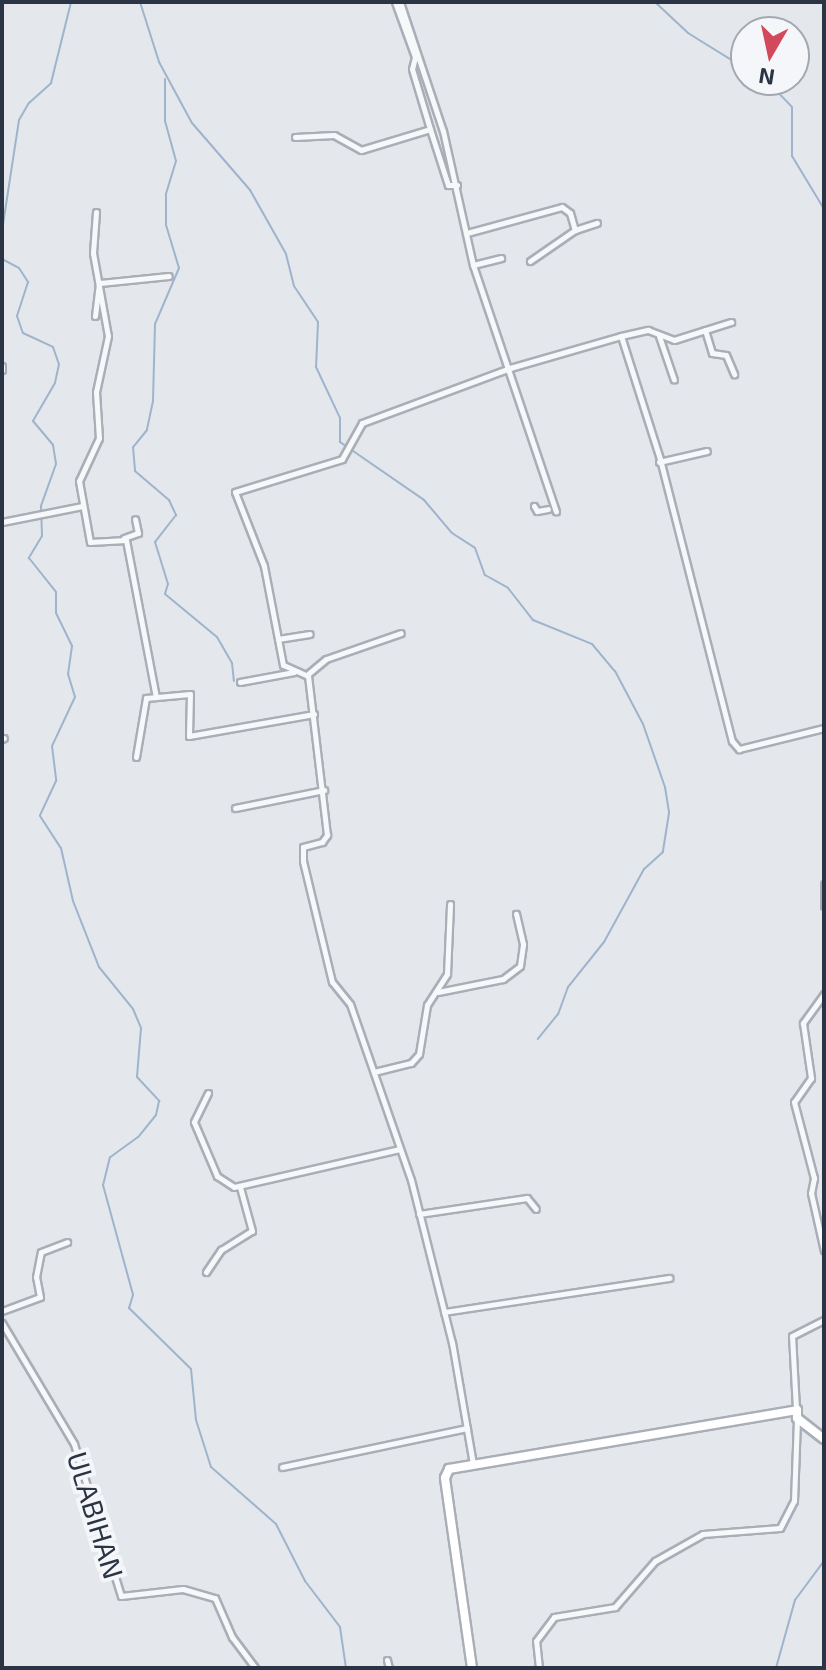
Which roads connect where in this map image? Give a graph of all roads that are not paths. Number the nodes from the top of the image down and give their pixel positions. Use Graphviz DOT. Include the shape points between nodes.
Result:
graph roads {
  1 [pos="398,2"];
  2 [pos="430,129"];
  3 [pos="295,137"];
  4 [pos="457,185"];
  5 [pos="96,212"];
  6 [pos="597,223"];
  7 [pos="575,230"];
  8 [pos="467,233"];
  9 [pos="501,258"];
  10 [pos="530,261"];
  11 [pos="473,265"];
  12 [pos="169,276"];
  13 [pos="99,282"];
  14 [pos="95,316"];
  15 [pos="731,322"];
  16 [pos="705,330"];
  17 [pos="659,335"];
  18 [pos="621,336"];
  19 [pos="510,368"];
  20 [pos="734,374"];
  21 [pos="674,380"];
  22 [pos="707,451"];
  23 [pos="659,462"];
  24 [pos="82,506"];
  25 [pos="534,506"];
  26 [pos="135,519"];
  27 [pos="2,522"];
  28 [pos="124,538"];
  29 [pos="401,633"];
  30 [pos="310,634"];
  31 [pos="278,639"];
  32 [pos="295,672"];
  33 [pos="308,674"];
  34 [pos="240,682"];
  35 [pos="156,697"];
  36 [pos="314,714"];
  37 [pos="824,728"];
  38 [pos="136,757"];
  39 [pos="324,790"];
  40 [pos="235,808"];
  41 [pos="824,884"];
  42 [pos="450,904"];
  43 [pos="824,906"];
  44 [pos="516,914"];
  45 [pos="438,992"];
  46 [pos="824,994"];
  47 [pos="374,1072"];
  48 [pos="208,1093"];
  49 [pos="400,1149"];
  50 [pos="240,1187"];
  51 [pos="536,1209"];
  52 [pos="419,1214"];
  53 [pos="67,1242"];
  54 [pos="824,1251"];
  55 [pos="206,1272"];
  56 [pos="669,1278"];
  57 [pos="2,1311"];
  58 [pos="444,1312"];
  59 [pos="824,1320"];
  60 [pos="2,1323"];
  61 [pos="797,1414"];
  62 [pos="467,1428"];
  63 [pos="824,1439"];
  64 [pos="473,1464"];
  65 [pos="282,1467"];
  66 [pos="387,1660"];
  67 [pos="255,1668"];
  68 [pos="389,1668"];
  69 [pos="472,1668"];
  70 [pos="539,1668"];
  1 -- 2 [label="street"];
  1 -- 4 [label="street"];
  2 -- 3 [label="street" via="361,150 334,135"];
  2 -- 4 [label="street" via="446,182"];
  4 -- 8 [label="street"];
  5 -- 13 [label="street" via="93,253"];
  6 -- 7 [label="street"];
  7 -- 8 [label="street" via="570,213 562,207"];
  7 -- 10 [label="street"];
  8 -- 11 [label="street"];
  9 -- 11 [label="street"];
  11 -- 19 [label="street"];
  12 -- 13 [label="street"];
  13 -- 14 [label="street"];
  13 -- 24 [label="street" via="108,336 96,392 101,430 79,477"];
  15 -- 16 [label="street"];
  16 -- 17 [label="street" via="674,340"];
  16 -- 20 [label="street" via="712,353 724,353"];
  17 -- 18 [label="street" via="648,330"];
  17 -- 21 [label="street"];
  18 -- 19 [label="street"];
  18 -- 23 [label="street"];
  19 -- 25 [label="street" via="552,510 537,511"];
  19 -- 31 [label="street" via="362,423 345,454 235,492 264,566"];
  22 -- 23 [label="street"];
  23 -- 37 [label="street" via="735,746"];
  24 -- 27 [label="street"];
  24 -- 28 [label="street" via="91,543"];
  26 -- 28 [label="street" via="138,533"];
  28 -- 35 [label="street"];
  29 -- 33 [label="street" via="326,659"];
  30 -- 31 [label="street"];
  31 -- 32 [label="street" via="283,665"];
  32 -- 33 [label="street"];
  32 -- 34 [label="street"];
  33 -- 36 [label="street"];
  35 -- 36 [label="street" via="190,694 189,736"];
  35 -- 38 [label="street" via="143,702"];
  36 -- 39 [label="street"];
  39 -- 40 [label="street"];
  39 -- 47 [label="street" via="326,839 301,851 332,982 350,1004"];
  41 -- 43 [label="street"];
  42 -- 45 [label="street" via="448,968"];
  44 -- 45 [label="street" via="523,944 520,966 496,981"];
  45 -- 47 [label="street" via="427,1005 416,1060"];
  46 -- 54 [label="street" via="803,1023 811,1078 794,1102 814,1178 811,1193"];
  47 -- 49 [label="street"];
  48 -- 50 [label="street" via="194,1122 217,1176"];
  49 -- 50 [label="street"];
  49 -- 52 [label="street"];
  50 -- 55 [label="street" via="252,1231 221,1250"];
  51 -- 52 [label="street" via="527,1198"];
  52 -- 58 [label="street"];
  53 -- 57 [label="street" via="41,1252 38,1299"];
  56 -- 58 [label="street"];
  58 -- 62 [label="street"];
  59 -- 61 [label="street" via="792,1336"];
  60 -- 67 [label="street, ULABIHAN" via="74,1444 121,1596 183,1589 215,1598 232,1637"];
  61 -- 63 [label="street"];
  61 -- 64 [label="street"];
  61 -- 70 [label="street" via="800,1458 794,1501 780,1528 703,1534 655,1561 615,1607 554,1617 536,1641"];
  62 -- 64 [label="street"];
  62 -- 65 [label="street"];
  64 -- 69 [label="street" via="449,1469 445,1478"];
  66 -- 68 [label="street"];
}
